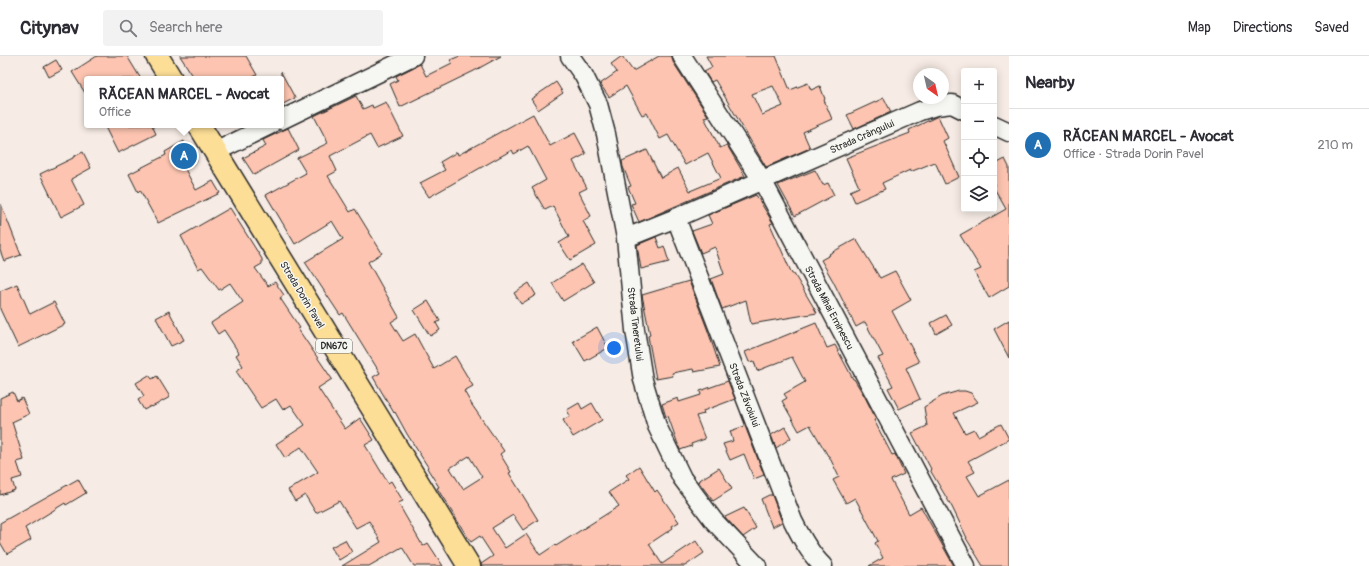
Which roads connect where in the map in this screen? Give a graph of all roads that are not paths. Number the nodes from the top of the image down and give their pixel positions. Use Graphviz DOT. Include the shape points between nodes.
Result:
graph roads {
  1 [pos="157,56"];
  2 [pos="413,56"];
  3 [pos="570,56"];
  4 [pos="682,56"];
  5 [pos="169,76"];
  6 [pos="961,108"];
  7 [pos="284,119"];
  8 [pos="997,126"];
  9 [pos="201,128"];
  10 [pos="264,128"];
  11 [pos="1009,132"];
  12 [pos="215,152"];
  13 [pos="762,180"];
  14 [pos="676,218"];
  15 [pos="626,238"];
  16 [pos="469,566"];
  17 [pos="757,566"];
  18 [pos="823,566"];
  19 [pos="966,566"];
  1 -- 5 [label="main road"];
  2 -- 7 [label="street"];
  3 -- 15 [label="street, Strada Tineretului" via="584,76 598,104"];
  4 -- 13 [label="street, Strada Mihai Eminescu"];
  6 -- 13 [label="street, Strada Crângului" via="952,104 920,111"];
  8 -- 11 [label="street"];
  9 -- 12 [label="main road, Strada Dorin Pavel / DN67C"];
  10 -- 12 [label="street"];
  12 -- 16 [label="main road, Strada Dorin Pavel / DN67C"];
  13 -- 14 [label="street, Strada Crângului"];
  13 -- 19 [label="street, Strada Mihai Eminescu"];
  14 -- 15 [label="street, Strada Crângului"];
  14 -- 18 [label="street, Strada Zăvoiului" via="793,521 804,542"];
  15 -- 17 [label="street, Strada Tineretului" via="637,344 643,380 657,426 682,478 714,521"];
}
